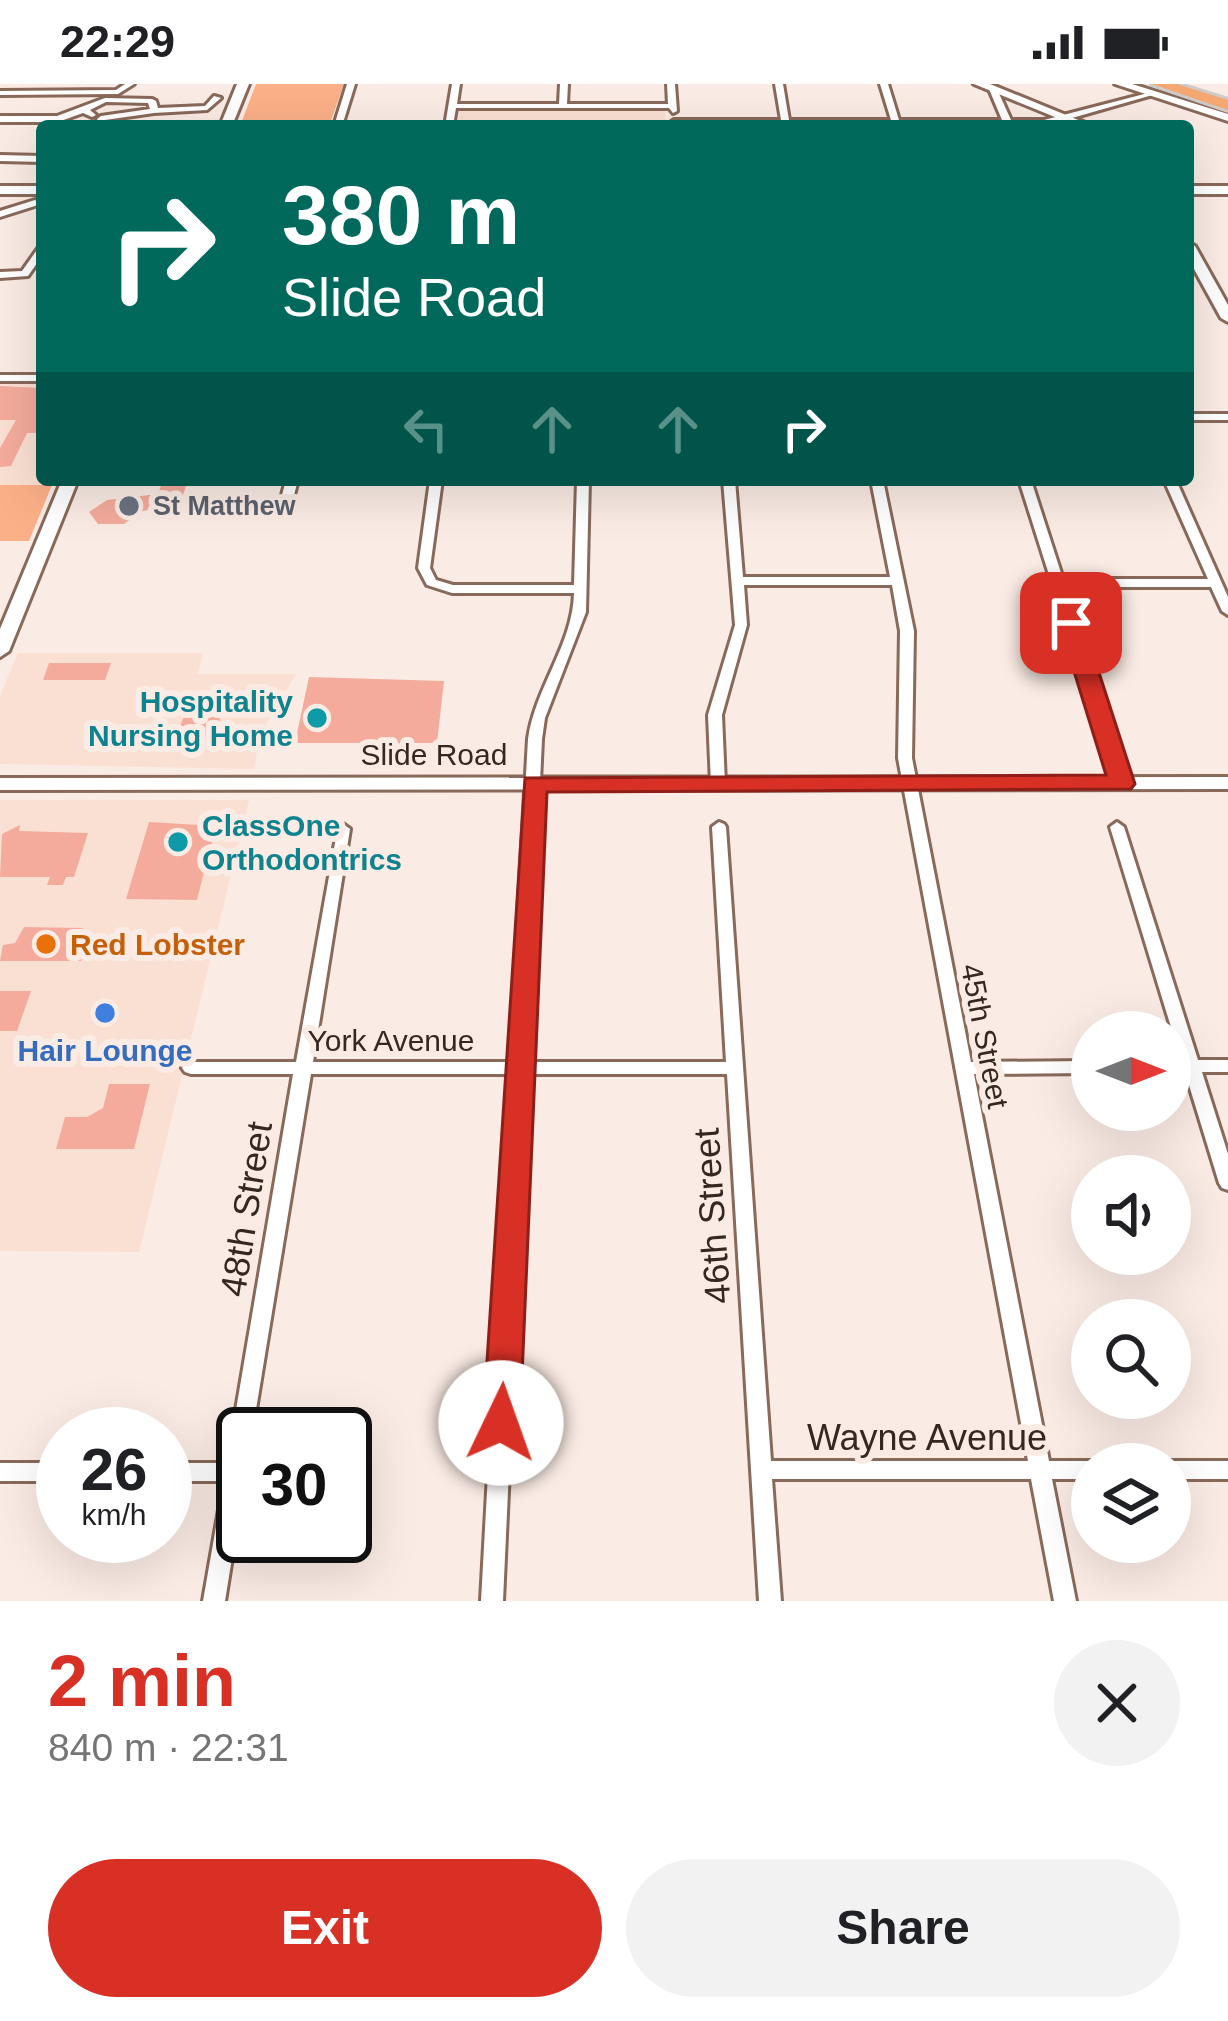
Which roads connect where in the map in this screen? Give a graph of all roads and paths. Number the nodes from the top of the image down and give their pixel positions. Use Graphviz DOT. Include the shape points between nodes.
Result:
graph roads {
  1 [pos="130,84"];
  2 [pos="243,84"];
  3 [pos="351,84"];
  4 [pos="456,84"];
  5 [pos="564,84"];
  6 [pos="671,84"];
  7 [pos="778,84"];
  8 [pos="884,84"];
  9 [pos="1121,84"];
  10 [pos="1184,84"];
  11 [pos="1199,84"];
  12 [pos="986,87"];
  13 [pos="1156,89"];
  14 [pos="0,92"];
  15 [pos="17,93"];
  16 [pos="218,98"];
  17 [pos="1228,100"];
  18 [pos="453,106"];
  19 [pos="563,106"];
  20 [pos="673,106"];
  21 [pos="0,109"];
  22 [pos="83,110"];
  23 [pos="171,110"];
  24 [pos="154,111"];
  25 [pos="1068,118"];
  26 [pos="1228,118"];
  27 [pos="0,119"];
  28 [pos="101,120"];
  29 [pos="114,120"];
  30 [pos="170,120"];
  31 [pos="228,120"];
  32 [pos="340,120"];
  33 [pos="450,120"];
  34 [pos="674,120"];
  35 [pos="785,120"];
  36 [pos="895,120"];
  37 [pos="1006,120"];
  38 [pos="1051,120"];
  39 [pos="1073,120"];
  40 [pos="0,158"];
  41 [pos="36,159"];
  42 [pos="1194,190"];
  43 [pos="1228,190"];
  44 [pos="6,195"];
  45 [pos="36,199"];
  46 [pos="36,201"];
  47 [pos="0,214"];
  48 [pos="1194,257"];
  49 [pos="36,258"];
  50 [pos="0,275"];
  51 [pos="1228,318"];
  52 [pos="36,378"];
  53 [pos="0,379"];
  54 [pos="1194,417"];
  55 [pos="1228,417"];
  56 [pos="68,486"];
  57 [pos="290,486"];
  58 [pos="435,486"];
  59 [pos="583,486"];
  60 [pos="731,486"];
  61 [pos="878,486"];
  62 [pos="1026,486"];
  63 [pos="1173,486"];
  64 [pos="288,495"];
  65 [pos="739,581"];
  66 [pos="898,581"];
  67 [pos="1058,583"];
  68 [pos="1216,583"];
  69 [pos="581,589"];
  70 [pos="1228,611"];
  71 [pos="0,651"];
  72 [pos="1228,783"];
  73 [pos="0,784"];
  74 [pos="534,784"];
  75 [pos="718,784"];
  76 [pos="910,784"];
  77 [pos="1122,784"];
  78 [pos="719,827"];
  79 [pos="1117,827"];
  80 [pos="343,829"];
  81 [pos="1192,1066"];
  82 [pos="1228,1066"];
  83 [pos="519,1067"];
  84 [pos="1071,1067"];
  85 [pos="191,1068"];
  86 [pos="303,1068"];
  87 [pos="735,1068"];
  88 [pos="964,1068"];
  89 [pos="1228,1183"];
  90 [pos="247,1407"];
  91 [pos="762,1470"];
  92 [pos="1040,1470"];
  93 [pos="1071,1470"];
  94 [pos="1191,1470"];
  95 [pos="1228,1471"];
  96 [pos="0,1472"];
  97 [pos="36,1472"];
  98 [pos="220,1563"];
  99 [pos="214,1601"];
  100 [pos="492,1601"];
  101 [pos="770,1601"];
  102 [pos="1065,1601"];
  1 -- 15 [label="street" via="118,92"];
  2 -- 31 [label="main road"];
  3 -- 32 [label="street"];
  4 -- 18 [label="street"];
  5 -- 19 [label="street"];
  6 -- 20 [label="street"];
  7 -- 35 [label="street"];
  8 -- 36 [label="street"];
  9 -- 13 [label="main road"];
  10 -- 17 [label="highway"];
  11 -- 17 [label="highway"];
  12 -- 25 [label="main road"];
  12 -- 37 [label="street"];
  13 -- 17 [label="highway"];
  13 -- 25 [label="street"];
  13 -- 26 [label="main road"];
  14 -- 15 [label="street"];
  15 -- 21 [label="street"];
  16 -- 23 [label="street" via="207,108"];
  18 -- 19 [label="street"];
  18 -- 33 [label="street"];
  19 -- 20 [label="street"];
  20 -- 34 [label="street"];
  22 -- 24 [label="street" via="105,100 148,100"];
  22 -- 27 [label="street"];
  22 -- 28 [label="street"];
  23 -- 24 [label="street"];
  23 -- 30 [label="street"];
  24 -- 29 [label="street"];
  25 -- 38 [label="street"];
  25 -- 39 [label="main road"];
  40 -- 41 [label="street"];
  42 -- 43 [label="main road"];
  44 -- 45 [label="main road"];
  46 -- 47 [label="street"];
  48 -- 51 [label="main road"];
  49 -- 50 [label="street" via="25,274"];
  52 -- 53 [label="street"];
  54 -- 55 [label="street"];
  56 -- 71 [label="main road"];
  57 -- 64 [label="street"];
  58 -- 69 [label="street" via="424,568 431,582 452,589"];
  59 -- 69 [label="street"];
  60 -- 65 [label="street"];
  61 -- 66 [label="street, 45th Street"];
  62 -- 67 [label="street"];
  63 -- 68 [label="street"];
  65 -- 66 [label="street"];
  65 -- 75 [label="street" via="742,626 716,715"];
  66 -- 76 [label="street, 45th Street" via="907,631"];
  67 -- 68 [label="street"];
  67 -- 77 [label="street"];
  68 -- 70 [label="street"];
  69 -- 74 [label="street" via="577,628 538,718"];
  72 -- 77 [label="main road, Slide Road"];
  73 -- 74 [label="main road, Slide Road"];
  74 -- 75 [label="main road, Slide Road"];
  74 -- 83 [label="street"];
  75 -- 76 [label="main road, Slide Road"];
  76 -- 77 [label="main road, Slide Road"];
  76 -- 88 [label="street, 45th Street"];
  78 -- 87 [label="street, 46th Street"];
  79 -- 81 [label="street"];
  80 -- 86 [label="street, 48th Street"];
  81 -- 82 [label="street"];
  81 -- 89 [label="street"];
  83 -- 86 [label="street, York Avenue"];
  83 -- 87 [label="street, York Avenue"];
  83 -- 100 [label="street"];
  84 -- 88 [label="street"];
  85 -- 86 [label="street, York Avenue"];
  86 -- 90 [label="street, 48th Street"];
  87 -- 91 [label="street, 46th Street"];
  88 -- 92 [label="street, 45th Street"];
  91 -- 92 [label="street, Wayne Avenue"];
  91 -- 101 [label="street, 46th Street"];
  92 -- 93 [label="street, Wayne Avenue"];
  92 -- 102 [label="street, 45th Street"];
  94 -- 95 [label="street"];
  96 -- 97 [label="street"];
  98 -- 99 [label="street, 48th Street"];
}
